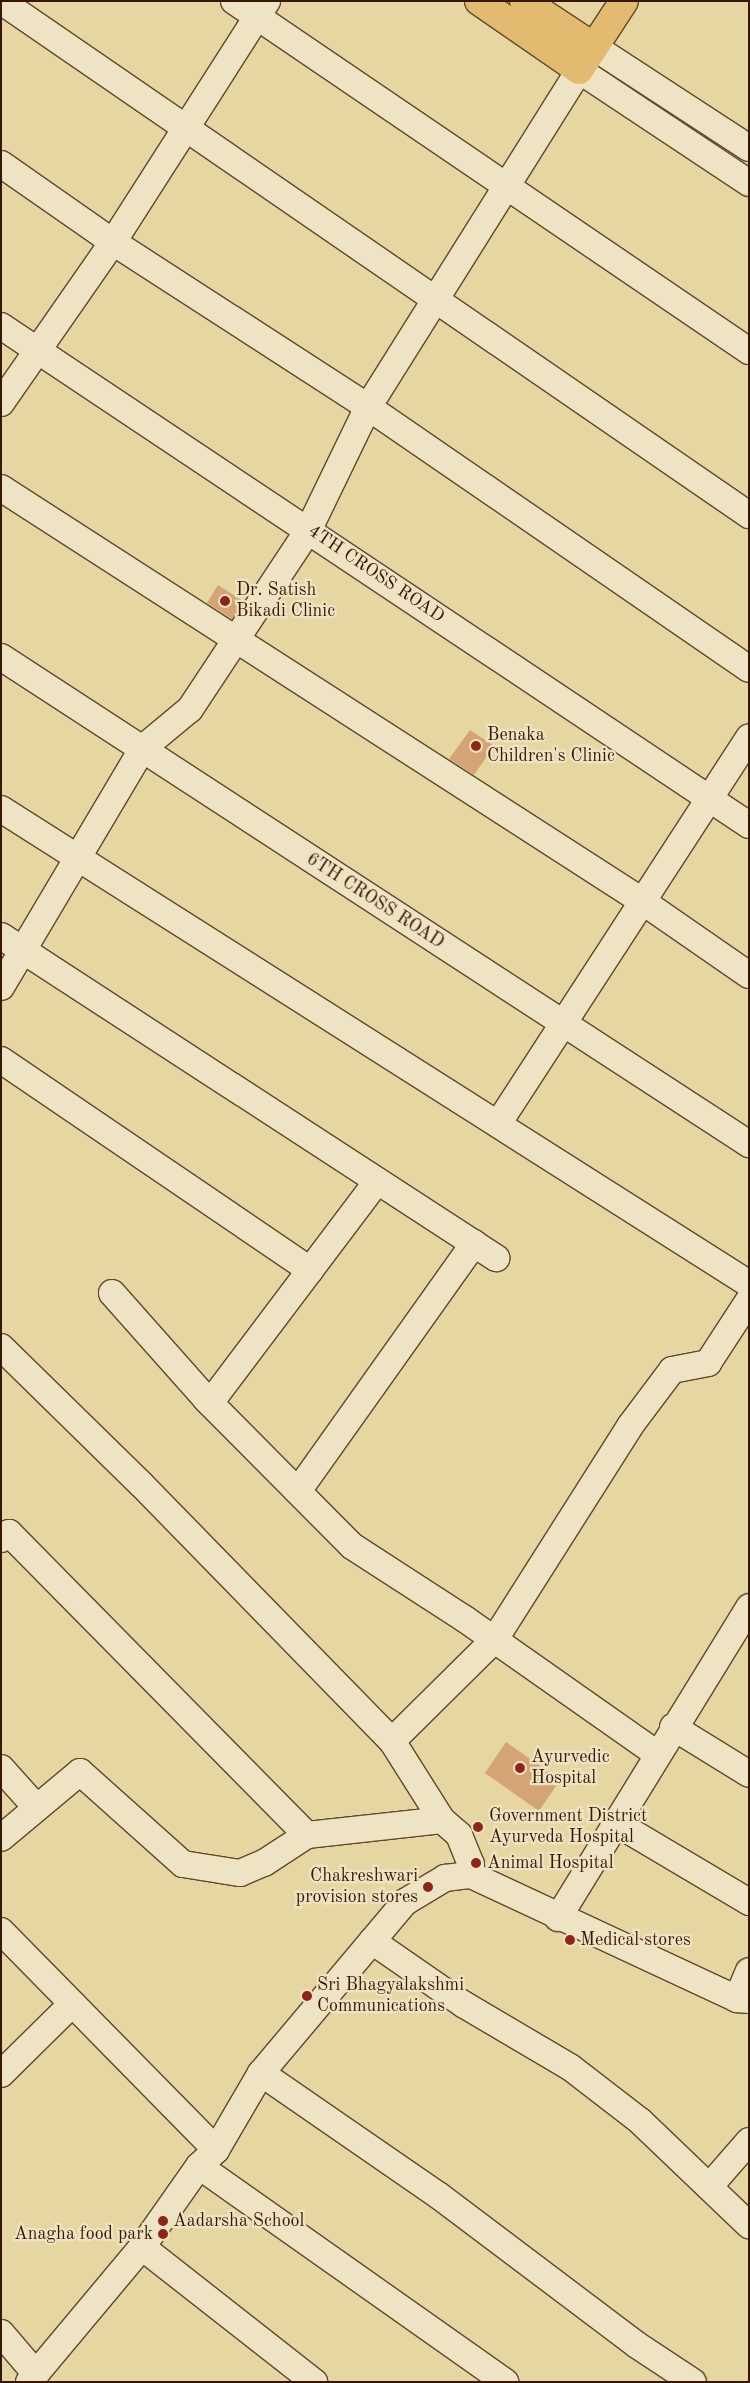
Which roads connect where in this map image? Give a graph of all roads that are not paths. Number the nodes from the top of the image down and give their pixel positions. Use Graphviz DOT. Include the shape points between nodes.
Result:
graph roads {
  1 [pos="2,1"];
  2 [pos="234,1"];
  3 [pos="479,1"];
  4 [pos="524,1"];
  5 [pos="624,1"];
  6 [pos="262,9"];
  7 [pos="594,47"];
  8 [pos="579,70"];
  9 [pos="186,127"];
  10 [pos="749,148"];
  11 [pos="1,164"];
  12 [pos="749,183"];
  13 [pos="508,185"];
  14 [pos="113,242"];
  15 [pos="436,300"];
  16 [pos="1,326"];
  17 [pos="36,350"];
  18 [pos="749,351"];
  19 [pos="1,403"];
  20 [pos="368,407"];
  21 [pos="1,488"];
  22 [pos="749,515"];
  23 [pos="309,529"];
  24 [pos="238,638"];
  25 [pos="1,657"];
  26 [pos="749,669"];
  27 [pos="749,737"];
  28 [pos="143,748"];
  29 [pos="709,798"];
  30 [pos="1,809"];
  31 [pos="749,825"];
  32 [pos="79,856"];
  33 [pos="642,901"];
  34 [pos="1,936"];
  35 [pos="24,949"];
  36 [pos="749,975"];
  37 [pos="1,987"];
  38 [pos="562,1025"];
  39 [pos="1,1060"];
  40 [pos="498,1124"];
  41 [pos="749,1144"];
  42 [pos="377,1180"];
  43 [pos="474,1243"];
  44 [pos="496,1258"];
  45 [pos="310,1270"];
  46 [pos="748,1285"];
  47 [pos="112,1293"];
  48 [pos="1,1347"];
  49 [pos="210,1403"];
  50 [pos="298,1491"];
  51 [pos="1,1539"];
  52 [pos="749,1607"];
  53 [pos="740,1638"];
  54 [pos="494,1640"];
  55 [pos="673,1727"];
  56 [pos="392,1741"];
  57 [pos="657,1754"];
  58 [pos="1,1768"];
  59 [pos="749,1774"];
  60 [pos="36,1807"];
  61 [pos="442,1820"];
  62 [pos="616,1822"];
  63 [pos="306,1835"];
  64 [pos="1,1838"];
  65 [pos="471,1875"];
  66 [pos="749,1902"];
  67 [pos="558,1918"];
  68 [pos="1,1931"];
  69 [pos="372,1940"];
  70 [pos="749,1971"];
  71 [pos="743,1999"];
  72 [pos="72,2004"];
  73 [pos="3,2069"];
  74 [pos="261,2073"];
  75 [pos="749,2141"];
  76 [pos="207,2158"];
  77 [pos="709,2187"];
  78 [pos="749,2225"];
  79 [pos="142,2246"];
  80 [pos="1,2333"];
  81 [pos="32,2378"];
  82 [pos="314,2382"];
  83 [pos="505,2382"];
  84 [pos="693,2382"];
  1 -- 9 [label="street"];
  2 -- 6 [label="street"];
  3 -- 8 [label="main road"];
  4 -- 7 [label="main road"];
  5 -- 7 [label="main road"];
  6 -- 9 [label="street"];
  6 -- 13 [label="street"];
  7 -- 8 [label="main road"];
  7 -- 10 [label="street"];
  8 -- 12 [label="street"];
  8 -- 13 [label="street"];
  9 -- 14 [label="street"];
  9 -- 15 [label="street"];
  11 -- 14 [label="street"];
  13 -- 15 [label="street"];
  13 -- 18 [label="street"];
  14 -- 17 [label="street"];
  14 -- 20 [label="street"];
  15 -- 20 [label="street"];
  15 -- 22 [label="street"];
  16 -- 17 [label="street, 4TH CROSS ROAD"];
  17 -- 19 [label="street"];
  17 -- 23 [label="street, 4TH CROSS ROAD"];
  20 -- 23 [label="street"];
  20 -- 26 [label="street"];
  21 -- 24 [label="street"];
  23 -- 24 [label="street"];
  23 -- 29 [label="street, 4TH CROSS ROAD"];
  24 -- 28 [label="street" via="190,709"];
  24 -- 33 [label="street"];
  25 -- 28 [label="street, 6TH CROSS ROAD"];
  27 -- 29 [label="street"];
  28 -- 32 [label="street"];
  28 -- 38 [label="street, 6TH CROSS ROAD"];
  29 -- 31 [label="street, 4TH CROSS ROAD"];
  29 -- 33 [label="street"];
  30 -- 32 [label="street"];
  32 -- 35 [label="street"];
  32 -- 40 [label="street"];
  33 -- 36 [label="street"];
  33 -- 38 [label="street"];
  34 -- 35 [label="street"];
  35 -- 37 [label="street"];
  35 -- 42 [label="street"];
  38 -- 40 [label="street"];
  38 -- 41 [label="street, 6TH CROSS ROAD"];
  39 -- 45 [label="street"];
  40 -- 46 [label="street"];
  42 -- 43 [label="street"];
  42 -- 45 [label="street"];
  43 -- 44 [label="street"];
  43 -- 50 [label="street"];
  45 -- 49 [label="street"];
  46 -- 54 [label="street" via="708,1363 672,1370 630,1426"];
  47 -- 49 [label="street"];
  48 -- 56 [label="street" via="141,1484"];
  49 -- 50 [label="street"];
  50 -- 54 [label="street" via="352,1546"];
  51 -- 63 [label="street" via="9,1533"];
  52 -- 53 [label="street"];
  53 -- 55 [label="street"];
  54 -- 56 [label="street"];
  54 -- 57 [label="street"];
  55 -- 57 [label="street"];
  55 -- 59 [label="street"];
  56 -- 61 [label="street"];
  57 -- 62 [label="street"];
  58 -- 60 [label="street"];
  60 -- 63 [label="street" via="80,1772 183,1864 226,1872 240,1873 264,1863"];
  60 -- 64 [label="street"];
  61 -- 63 [label="street"];
  61 -- 65 [label="street" via="459,1836 471,1864"];
  62 -- 66 [label="street"];
  62 -- 67 [label="street"];
  65 -- 67 [label="street"];
  65 -- 69 [label="street" via="445,1878 405,1902"];
  67 -- 71 [label="street"];
  68 -- 72 [label="street"];
  69 -- 74 [label="street"];
  69 -- 77 [label="street" via="462,2004 570,2067 640,2121"];
  70 -- 71 [label="street"];
  72 -- 73 [label="street"];
  72 -- 76 [label="street"];
  74 -- 76 [label="street"];
  74 -- 84 [label="street" via="438,2195 637,2345"];
  75 -- 77 [label="street"];
  76 -- 79 [label="street"];
  76 -- 83 [label="street"];
  77 -- 78 [label="street"];
  79 -- 81 [label="street"];
  79 -- 82 [label="street"];
  80 -- 81 [label="street"];
}
